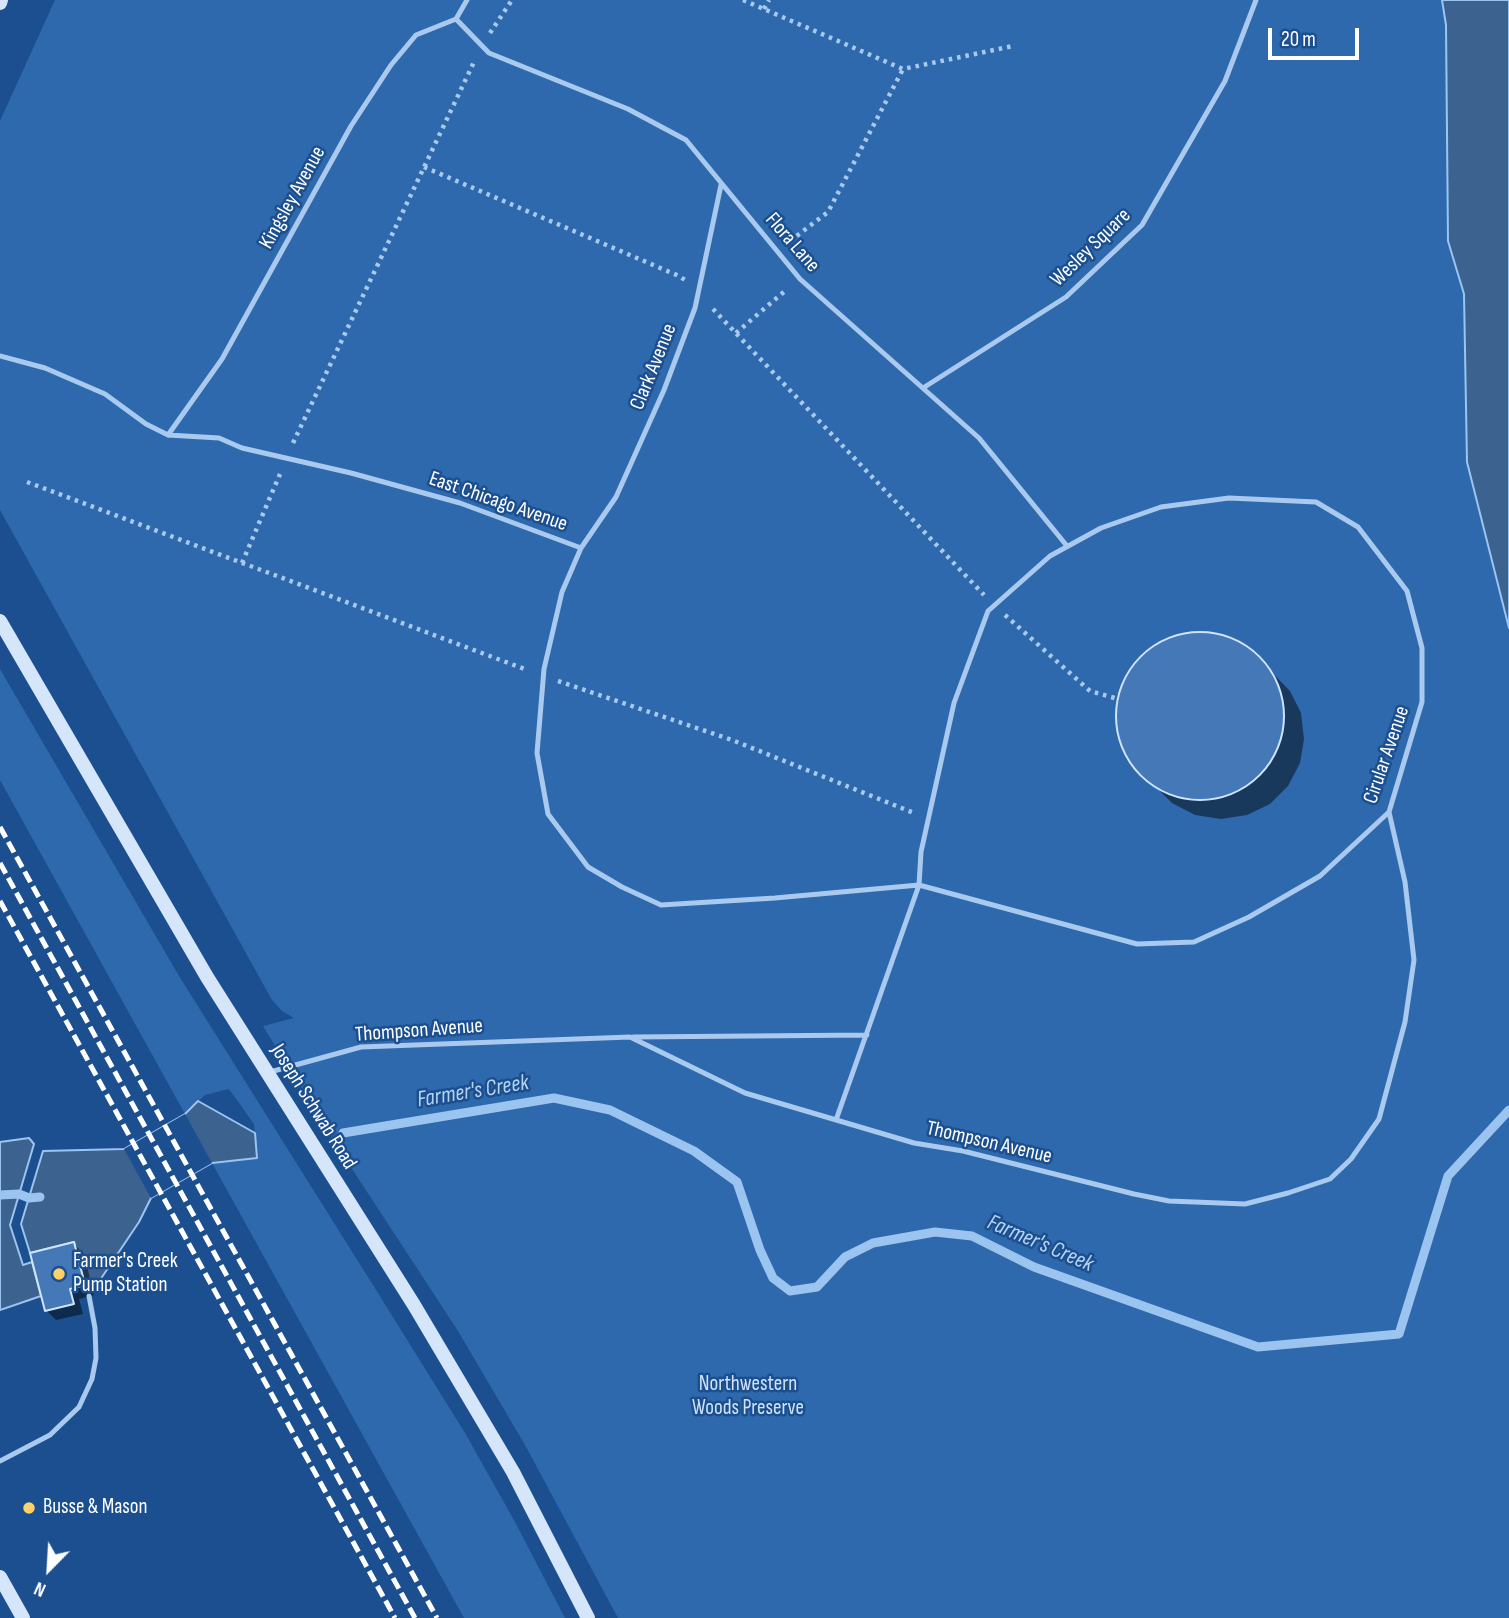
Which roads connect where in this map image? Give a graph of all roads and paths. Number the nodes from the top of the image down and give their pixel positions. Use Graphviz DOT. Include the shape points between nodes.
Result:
graph roads {
  1 [pos="467,0"];
  2 [pos="512,0"];
  3 [pos="743,0"];
  4 [pos="769,0"];
  5 [pos="1256,0"];
  6 [pos="764,9"];
  7 [pos="456,19"];
  8 [pos="482,45"];
  9 [pos="1013,46"];
  10 [pos="903,69"];
  11 [pos="424,167"];
  12 [pos="721,184"];
  13 [pos="777,251"];
  14 [pos="800,279"];
  15 [pos="698,292"];
  16 [pos="736,333"];
  17 [pos="0,356"];
  18 [pos="923,388"];
  19 [pos="168,435"];
  20 [pos="286,458"];
  21 [pos="27,482"];
  22 [pos="1067,546"];
  23 [pos="581,548"];
  24 [pos="243,563"];
  25 [pos="994,605"];
  26 [pos="0,621"];
  27 [pos="543,676"];
  28 [pos="1118,699"];
  29 [pos="1389,812"];
  30 [pos="928,818"];
  31 [pos="919,885"];
  32 [pos="867,1035"];
  33 [pos="629,1037"];
  34 [pos="267,1073"];
  35 [pos="836,1120"];
  36 [pos="89,1296"];
  37 [pos="0,1461"];
  38 [pos="0,1577"];
  39 [pos="23,1618"];
  40 [pos="588,1618"];
  1 -- 7 [label="lane"];
  2 -- 8 [label="path"];
  3 -- 6 [label="path"];
  4 -- 6 [label="path"];
  5 -- 18 [label="lane, Wesley Square" via="1225,81 1142,225 1066,297"];
  6 -- 10 [label="path"];
  7 -- 8 [label="lane, Flora Lane"];
  7 -- 19 [label="lane, Kingsley Avenue" via="416,35 391,65 351,126 222,359"];
  8 -- 11 [label="path"];
  8 -- 12 [label="lane, Flora Lane" via="489,53 628,109 686,140"];
  9 -- 10 [label="path"];
  10 -- 13 [label="path" via="828,212"];
  11 -- 15 [label="path" via="679,275"];
  11 -- 20 [label="path"];
  12 -- 13 [label="lane, Flora Lane"];
  12 -- 15 [label="lane, Clark Avenue"];
  13 -- 14 [label="lane, Flora Lane"];
  14 -- 16 [label="path"];
  14 -- 18 [label="lane, Flora Lane"];
  15 -- 16 [label="path"];
  15 -- 23 [label="lane, Clark Avenue" via="664,390 616,497"];
  16 -- 25 [label="path"];
  17 -- 19 [label="lane, East Chicago Avenue" via="46,368 105,394"];
  18 -- 22 [label="lane, Flora Lane" via="979,438"];
  19 -- 20 [label="lane, East Chicago Avenue" via="219,439"];
  20 -- 23 [label="lane, East Chicago Avenue" via="460,503"];
  20 -- 24 [label="path"];
  21 -- 24 [label="path"];
  22 -- 25 [label="lane, Cirular Avenue"];
  22 -- 29 [label="lane, Cirular Avenue" via="1101,528 1161,508 1228,498 1315,502 1359,527 1407,592 1422,648 1422,702"];
  23 -- 27 [label="lane, East Chicago Avenue" via="562,592"];
  24 -- 27 [label="path"];
  25 -- 28 [label="path" via="1090,691"];
  25 -- 30 [label="lane, Cirular Avenue" via="954,704"];
  26 -- 34 [label="street, Joseph Schwab Road"];
  27 -- 30 [label="path" via="732,740"];
  27 -- 31 [label="lane, East Chicago Avenue" via="537,753 548,814 588,867 622,887 661,905"];
  29 -- 31 [label="lane, Cirular Avenue" via="1320,876 1194,942 1137,944"];
  29 -- 35 [label="lane, Thompson Avenue" via="1405,882 1415,960 1405,1022 1380,1119 1330,1180 1245,1204 1169,1201 914,1143"];
  30 -- 31 [label="lane, Cirular Avenue"];
  31 -- 32 [label="lane"];
  32 -- 33 [label="lane"];
  32 -- 35 [label="lane"];
  33 -- 34 [label="lane, Thompson Avenue" via="361,1048"];
  33 -- 35 [label="lane, Thompson Avenue" via="744,1093"];
  34 -- 40 [label="street, Joseph Schwab Road" via="506,1460"];
  36 -- 37 [label="lane" via="96,1358 79,1407 50,1435"];
  38 -- 39 [label="street"];
}
